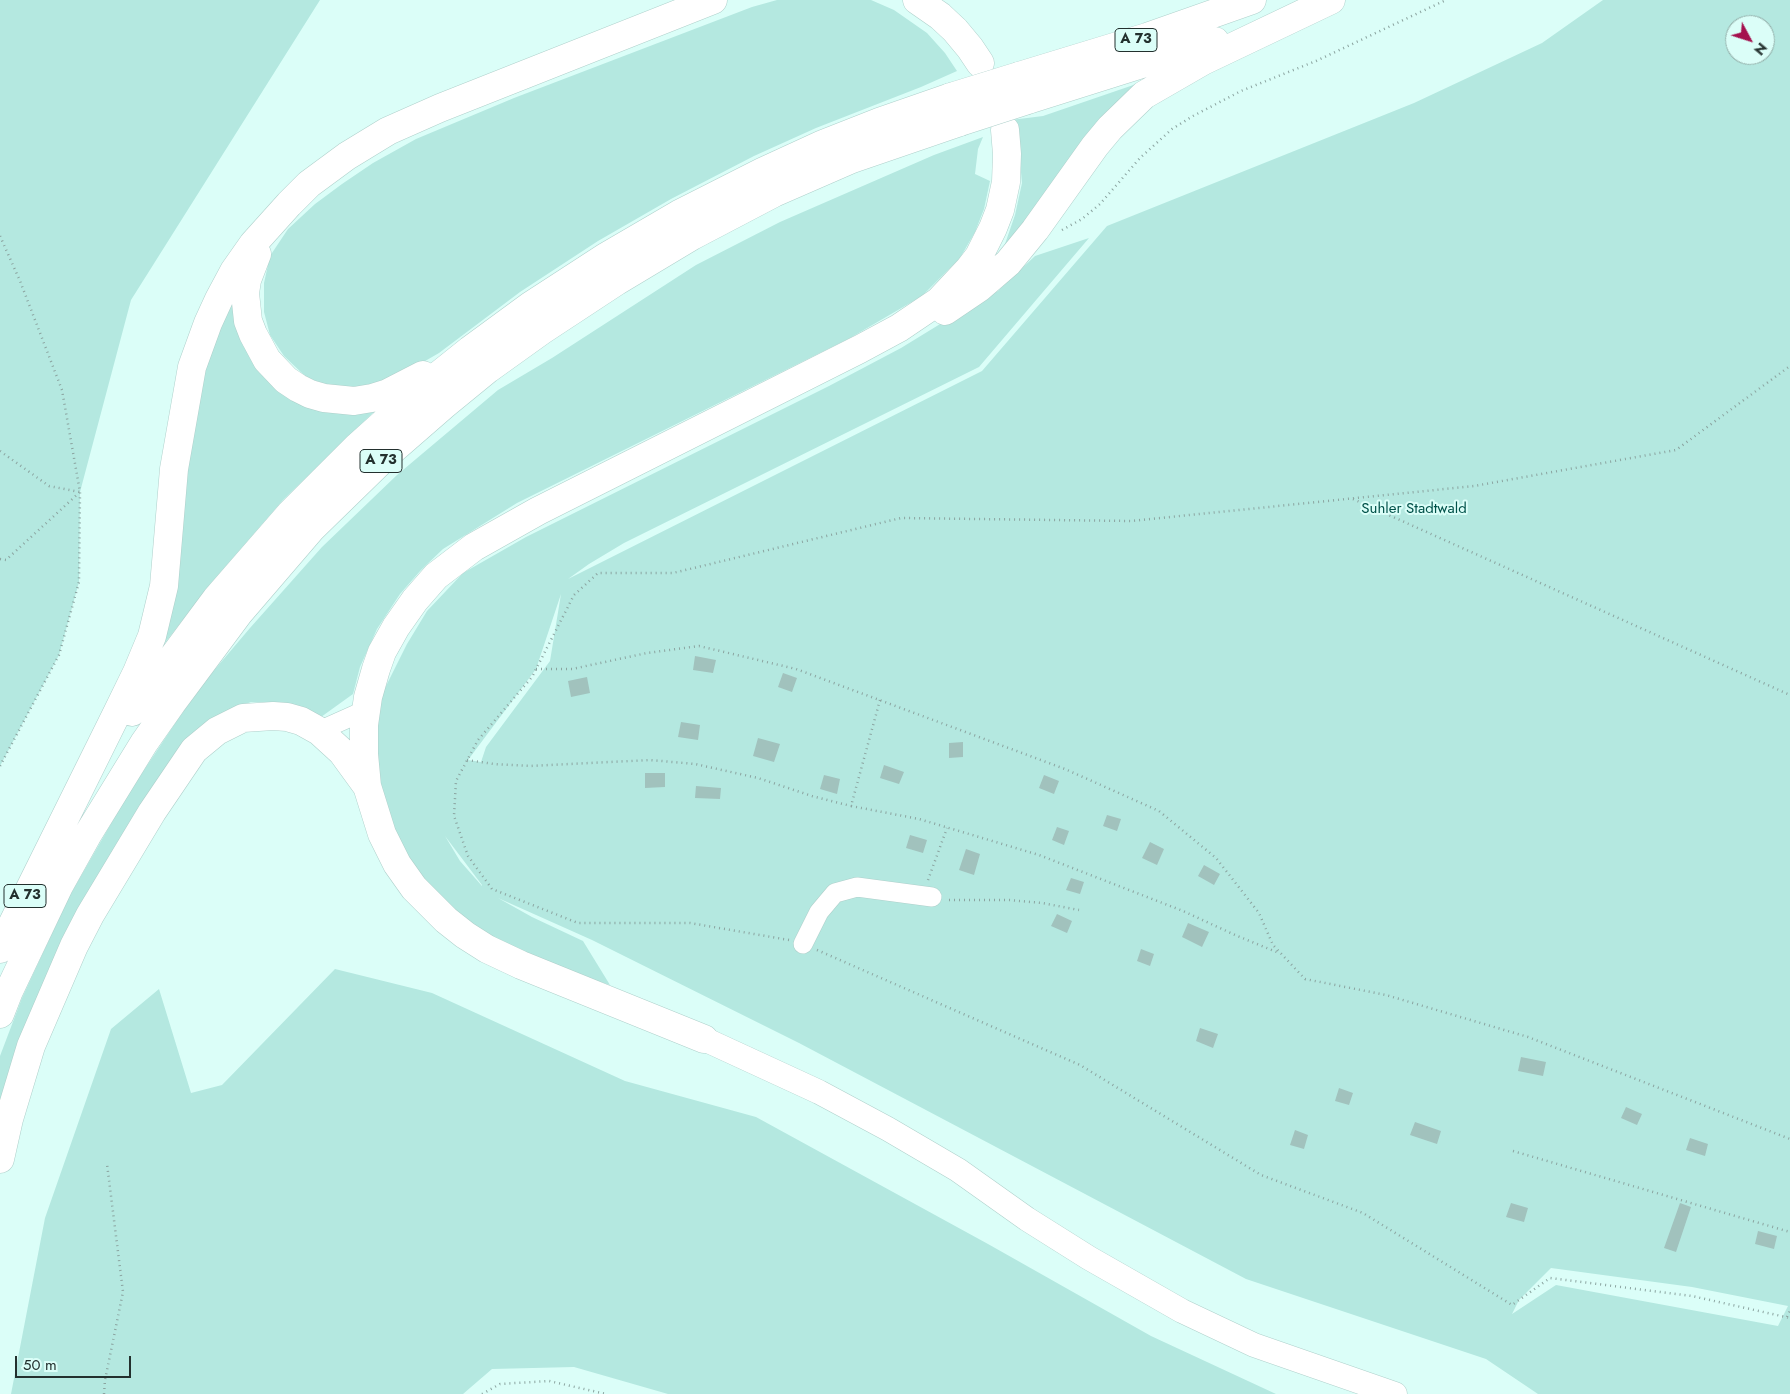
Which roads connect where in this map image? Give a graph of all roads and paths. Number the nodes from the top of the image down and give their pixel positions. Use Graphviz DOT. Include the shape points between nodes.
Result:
graph roads {
  1 [pos="713,0"];
  2 [pos="917,0"];
  3 [pos="1252,0"];
  4 [pos="1327,0"];
  5 [pos="1331,0"];
  6 [pos="1446,0"];
  7 [pos="980,63"];
  8 [pos="1024,88"];
  9 [pos="956,110"];
  10 [pos="1006,130"];
  11 [pos="273,221"];
  12 [pos="1057,232"];
  13 [pos="0,236"];
  14 [pos="470,350"];
  15 [pos="860,350"];
  16 [pos="1790,366"];
  17 [pos="0,451"];
  18 [pos="80,492"];
  19 [pos="1351,499"];
  20 [pos="0,559"];
  21 [pos="536,669"];
  22 [pos="1790,695"];
  23 [pos="880,700"];
  24 [pos="366,710"];
  25 [pos="319,731"];
  26 [pos="467,760"];
  27 [pos="0,766"];
  28 [pos="367,786"];
  29 [pos="851,806"];
  30 [pos="948,828"];
  31 [pos="52,844"];
  32 [pos="927,897"];
  33 [pos="1079,910"];
  34 [pos="803,944"];
  35 [pos="0,949"];
  36 [pos="1281,954"];
  37 [pos="0,1014"];
  38 [pos="704,1038"];
  39 [pos="1790,1139"];
  40 [pos="1513,1151"];
  41 [pos="0,1159"];
  42 [pos="107,1164"];
  43 [pos="1790,1232"];
  44 [pos="1790,1310"];
  45 [pos="1788,1317"];
  46 [pos="104,1394"];
  47 [pos="482,1394"];
  48 [pos="606,1394"];
  49 [pos="1395,1394"];
  1 -- 11 [label="highway" via="388,131 322,174"];
  2 -- 7 [label="highway" via="963,38"];
  3 -- 8 [label="highway, A 73" via="1147,37"];
  4 -- 8 [label="highway, A 73" via="1202,46"];
  5 -- 15 [label="highway" via="1203,61 1144,95 1095,146 1035,230 993,277 948,310"];
  6 -- 12 [label="path" via="1193,116 1172,129 1140,158 1089,214"];
  8 -- 9 [label="highway, A 73, bridge"];
  9 -- 14 [label="highway, A 73" via="879,122 762,172 687,210 591,266"];
  9 -- 37 [label="highway, A 73" via="774,194 692,236 617,281 488,369 390,452 312,528 239,613 172,702 88,834 59,886"];
  10 -- 15 [label="highway" via="1004,195 993,228 978,256 939,301"];
  11 -- 14 [label="highway" via="252,265 245,306 252,334 267,360 298,388 324,398 354,401 372,398"];
  11 -- 31 [label="highway" via="234,271 199,344 174,469 164,586 152,636"];
  13 -- 18 [label="path" via="62,390"];
  14 -- 31 [label="highway, A 73" via="357,447 290,514 216,599 126,722"];
  15 -- 24 [label="highway" via="538,511 461,556 425,587 400,620 382,652"];
  16 -- 19 [label="path" via="1676,450 1474,486"];
  17 -- 18 [label="path" via="49,486"];
  18 -- 20 [label="path" via="6,560"];
  18 -- 27 [label="path" via="79,582 59,655"];
  19 -- 21 [label="path" via="1131,521 901,518 673,573 598,572 574,595"];
  19 -- 22 [label="path"];
  21 -- 23 [label="path" via="572,669 699,646 796,669"];
  21 -- 26 [label="path" via="478,740"];
  23 -- 29 [label="path"];
  23 -- 36 [label="path" via="1065,768 1159,812 1216,858 1259,913 1273,945"];
  24 -- 25 [label="lane"];
  24 -- 28 [label="highway"];
  25 -- 28 [label="highway" via="342,752"];
  25 -- 41 [label="highway" via="287,717 243,718 216,731 186,760 90,915 63,969 31,1046"];
  26 -- 29 [label="path" via="523,765 650,760 695,764 758,778"];
  26 -- 34 [label="path" via="456,782 454,816 468,856 492,889 578,924 690,923"];
  28 -- 38 [label="highway" via="382,834 397,864 420,895 460,932 521,965"];
  29 -- 30 [label="path"];
  30 -- 32 [label="path"];
  30 -- 36 [label="path" via="1039,855 1183,910"];
  31 -- 35 [label="highway, A 73"];
  32 -- 33 [label="path" via="1009,900"];
  32 -- 34 [label="lane" via="857,887 835,893 819,912"];
  34 -- 45 [label="path" via="1080,1065 1261,1175 1364,1213 1512,1305 1550,1278 1692,1296"];
  36 -- 39 [label="path" via="1305,978 1386,995 1528,1037"];
  38 -- 49 [label="main road" via="819,1092 888,1129 958,1170 1088,1258 1182,1311 1254,1345"];
  40 -- 43 [label="path"];
  42 -- 46 [label="path" via="123,1292"];
  44 -- 45 [label="path"];
  47 -- 48 [label="path" via="500,1384 549,1381"];
}
